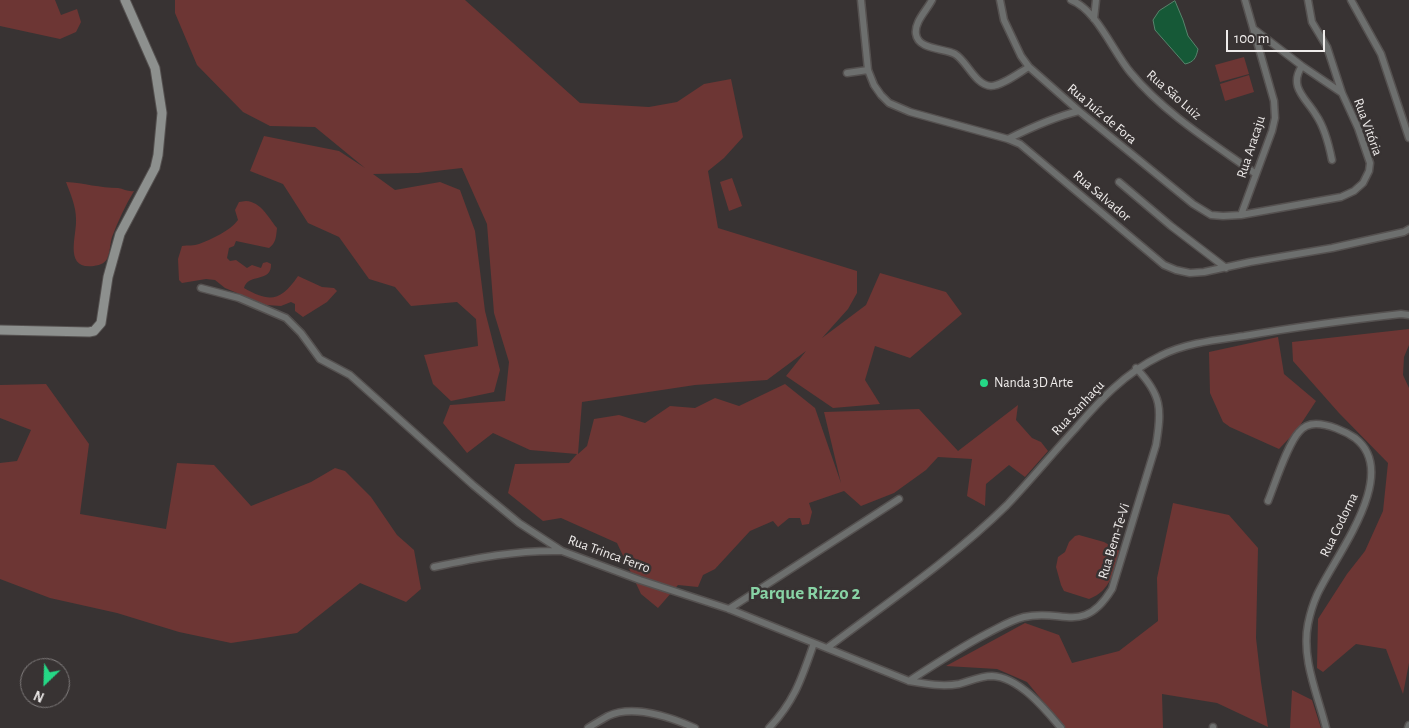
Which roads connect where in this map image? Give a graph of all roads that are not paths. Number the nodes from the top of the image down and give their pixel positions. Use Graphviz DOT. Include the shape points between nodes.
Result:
graph roads {
  1 [pos="125,0"];
  2 [pos="860,0"];
  3 [pos="932,0"];
  4 [pos="1000,0"];
  5 [pos="1071,0"];
  6 [pos="1096,0"];
  7 [pos="1244,0"];
  8 [pos="1308,0"];
  9 [pos="1351,0"];
  10 [pos="1094,19"];
  11 [pos="1255,30"];
  12 [pos="1302,66"];
  13 [pos="1029,67"];
  14 [pos="868,70"];
  15 [pos="847,73"];
  16 [pos="1342,93"];
  17 [pos="1080,112"];
  18 [pos="1409,138"];
  19 [pos="1008,139"];
  20 [pos="1332,160"];
  21 [pos="1256,174"];
  22 [pos="1120,182"];
  23 [pos="1241,215"];
  24 [pos="1223,216"];
  25 [pos="1409,229"];
  26 [pos="1226,268"];
  27 [pos="201,288"];
  28 [pos="1409,315"];
  29 [pos="0,330"];
  30 [pos="1136,368"];
  31 [pos="899,499"];
  32 [pos="1268,501"];
  33 [pos="562,551"];
  34 [pos="434,567"];
  35 [pos="729,609"];
  36 [pos="814,643"];
  37 [pos="827,648"];
  38 [pos="909,681"];
  39 [pos="588,728"];
  40 [pos="695,728"];
  41 [pos="770,728"];
  42 [pos="1061,728"];
  43 [pos="1326,728"];
  1 -- 29 [label="street" via="154,63 162,113 155,168 120,234 108,277 101,323 89,332"];
  2 -- 14 [label="street, Rua Salvador"];
  3 -- 13 [label="street" via="917,27 916,34 922,44 961,57 978,79 991,86 999,85"];
  4 -- 13 [label="street, Rua Juíz de Fora" via="1004,20"];
  5 -- 10 [label="street, Rua São Luiz" via="1078,2"];
  6 -- 10 [label="street"];
  7 -- 11 [label="street, Rua Aracaju"];
  8 -- 16 [label="street, Rua Vitória" via="1312,22 1327,47"];
  9 -- 18 [label="street" via="1381,54"];
  10 -- 21 [label="street, Rua São Luiz" via="1131,73 1148,91 1205,138"];
  11 -- 12 [label="street"];
  11 -- 21 [label="street, Rua Aracaju" via="1274,101 1275,118"];
  12 -- 16 [label="street"];
  12 -- 20 [label="street" via="1296,82 1324,130"];
  13 -- 17 [label="street, Rua Juíz de Fora"];
  14 -- 15 [label="street"];
  14 -- 19 [label="street, Rua Salvador" via="881,95 901,109"];
  16 -- 23 [label="street, Rua Vitória" via="1370,163 1363,183 1342,197"];
  17 -- 19 [label="street" via="1059,116"];
  17 -- 24 [label="street, Rua Juíz de Fora" via="1193,204 1211,215"];
  19 -- 26 [label="street, Rua Salvador" via="1030,151 1164,265 1190,273"];
  21 -- 23 [label="street, Rua Aracaju"];
  22 -- 26 [label="street"];
  23 -- 24 [label="street, Rua Vitória"];
  25 -- 26 [label="street, Rua Salvador" via="1332,248"];
  27 -- 33 [label="street, Rua Trinca Ferro" via="239,298 286,318 320,359 350,375 480,492"];
  28 -- 30 [label="street, Rua Sanhaçu" via="1315,324 1216,340 1162,354"];
  30 -- 37 [label="street, Rua Sanhaçu" via="1100,401 977,534"];
  30 -- 38 [label="street, Rua Bem-Te-Vi" via="1156,391 1159,425 1156,445 1112,589 1105,601 1091,613 1077,618 1039,616 1009,622"];
  31 -- 35 [label="street"];
  32 -- 43 [label="street, Rua Codorna" via="1293,441 1307,426 1317,424 1349,434 1361,443 1368,455 1371,473 1363,511 1318,594 1307,626 1309,670"];
  33 -- 34 [label="street" via="533,550"];
  33 -- 35 [label="street, Rua Trinca Ferro"];
  35 -- 36 [label="street, Rua Trinca Ferro"];
  36 -- 37 [label="street, Rua Trinca Ferro"];
  36 -- 41 [label="street" via="794,696"];
  37 -- 38 [label="street, Rua Trinca Ferro"];
  38 -- 42 [label="street, Rua Trinca Ferro" via="945,686 982,677 1005,678 1027,691"];
  39 -- 40 [label="street" via="610,716 630,712 659,715"];
}
